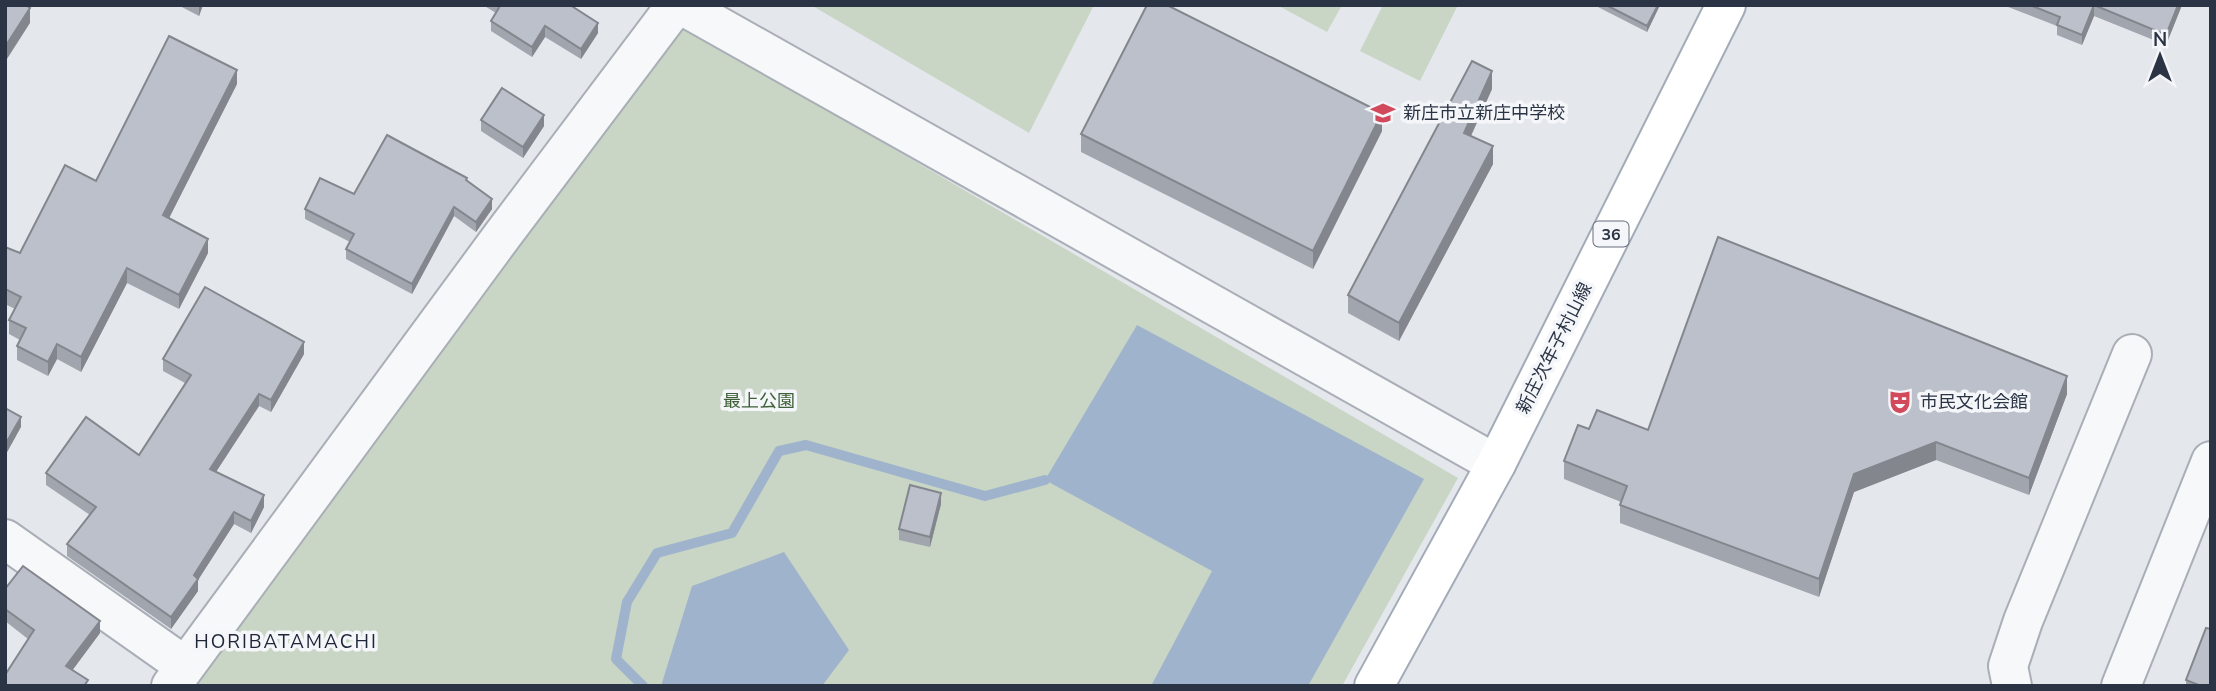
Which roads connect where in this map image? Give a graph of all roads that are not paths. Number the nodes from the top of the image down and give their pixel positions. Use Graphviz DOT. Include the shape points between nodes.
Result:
graph roads {
  1 [pos="679,5"];
  2 [pos="1726,5"];
  3 [pos="2132,354"];
  4 [pos="2211,461"];
  5 [pos="1496,464"];
  6 [pos="5,539"];
  7 [pos="178,676"];
  8 [pos="1374,686"];
  9 [pos="2012,686"];
  10 [pos="2121,686"];
  1 -- 5 [label="street"];
  1 -- 7 [label="street" via="502,236"];
  2 -- 5 [label="main road, 新庄次年子村山線 / 36"];
  3 -- 9 [label="street" via="2023,621 2008,666"];
  4 -- 10 [label="street"];
  5 -- 8 [label="main road, 新庄次年子村山線 / 36"];
  6 -- 7 [label="street"];
}
